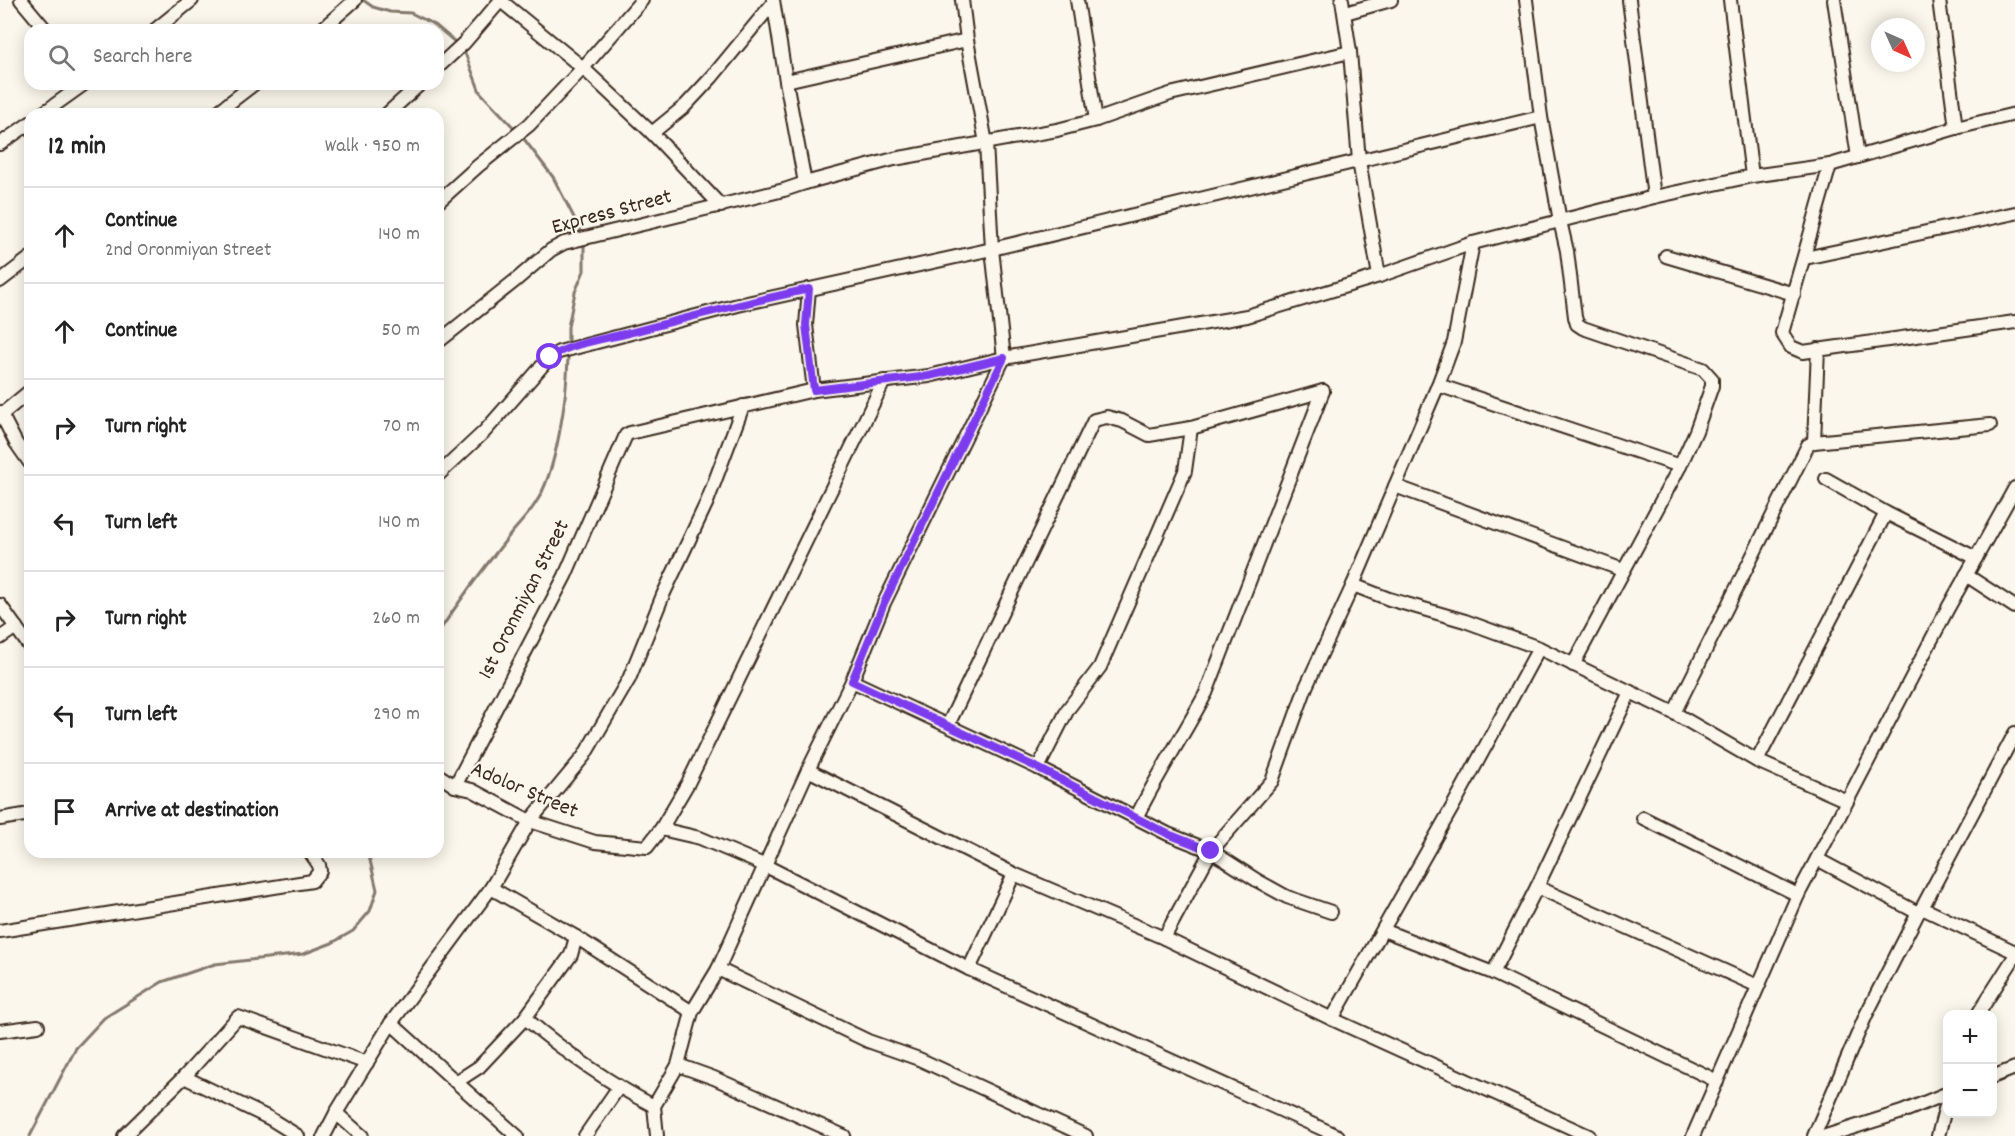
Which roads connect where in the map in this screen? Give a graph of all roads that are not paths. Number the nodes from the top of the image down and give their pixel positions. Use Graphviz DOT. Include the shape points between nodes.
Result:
graph roads {
  1 [pos="21,0"];
  2 [pos="192,0"];
  3 [pos="642,0"];
  4 [pos="962,0"];
  5 [pos="1077,0"];
  6 [pos="1390,0"];
  7 [pos="1526,0"];
  8 [pos="1629,0"];
  9 [pos="1730,0"];
  10 [pos="1834,0"];
  11 [pos="1939,0"];
  12 [pos="354,1"];
  13 [pos="501,1"];
  14 [pos="773,2"];
  15 [pos="1343,6"];
  16 [pos="41,24"];
  17 [pos="162,24"];
  18 [pos="328,24"];
  19 [pos="967,40"];
  20 [pos="1350,52"];
  21 [pos="444,61"];
  22 [pos="583,68"];
  23 [pos="786,81"];
  24 [pos="76,90"];
  25 [pos="246,90"];
  26 [pos="413,90"];
  27 [pos="50,108"];
  28 [pos="223,108"];
  29 [pos="394,108"];
  30 [pos="2015,114"];
  31 [pos="1541,117"];
  32 [pos="1096,120"];
  33 [pos="24,127"];
  34 [pos="1956,128"];
  35 [pos="652,133"];
  36 [pos="0,143"];
  37 [pos="986,143"];
  38 [pos="1858,157"];
  39 [pos="1359,161"];
  40 [pos="1830,165"];
  41 [pos="1752,176"];
  42 [pos="805,183"];
  43 [pos="444,197"];
  44 [pos="1654,197"];
  45 [pos="721,206"];
  46 [pos="2015,213"];
  47 [pos="1560,221"];
  48 [pos="1473,243"];
  49 [pos="992,249"];
  50 [pos="1666,256"];
  51 [pos="1805,258"];
  52 [pos="24,263"];
  53 [pos="1379,276"];
  54 [pos="0,281"];
  55 [pos="809,289"];
  56 [pos="1794,294"];
  57 [pos="2015,322"];
  58 [pos="444,337"];
  59 [pos="1818,349"];
  60 [pos="1004,358"];
  61 [pos="884,381"];
  62 [pos="1438,385"];
  63 [pos="814,390"];
  64 [pos="24,396"];
  65 [pos="743,406"];
  66 [pos="1,413"];
  67 [pos="1990,425"];
  68 [pos="1191,428"];
  69 [pos="1814,442"];
  70 [pos="24,454"];
  71 [pos="1680,466"];
  72 [pos="444,469"];
  73 [pos="1826,479"];
  74 [pos="1395,486"];
  75 [pos="2015,488"];
  76 [pos="1886,513"];
  77 [pos="1976,558"];
  78 [pos="1623,570"];
  79 [pos="1966,575"];
  80 [pos="1353,585"];
  81 [pos="0,606"];
  82 [pos="2015,607"];
  83 [pos="16,627"];
  84 [pos="0,638"];
  85 [pos="24,638"];
  86 [pos="1539,648"];
  87 [pos="1573,665"];
  88 [pos="852,681"];
  89 [pos="1630,692"];
  90 [pos="1674,713"];
  91 [pos="948,725"];
  92 [pos="2015,733"];
  93 [pos="1757,761"];
  94 [pos="1038,768"];
  95 [pos="808,770"];
  96 [pos="444,779"];
  97 [pos="455,786"];
  98 [pos="1848,801"];
  99 [pos="24,815"];
  100 [pos="1136,818"];
  101 [pos="1643,818"];
  102 [pos="0,819"];
  103 [pos="530,821"];
  104 [pos="661,829"];
  105 [pos="1211,851"];
  106 [pos="314,858"];
  107 [pos="1817,859"];
  108 [pos="764,865"];
  109 [pos="1014,874"];
  110 [pos="1537,887"];
  111 [pos="491,888"];
  112 [pos="1798,895"];
  113 [pos="1920,911"];
  114 [pos="1331,912"];
  115 [pos="0,930"];
  116 [pos="1383,930"];
  117 [pos="576,937"];
  118 [pos="1164,938"];
  119 [pos="2015,954"];
  120 [pos="718,969"];
  121 [pos="969,969"];
  122 [pos="1493,973"];
  123 [pos="1758,986"];
  124 [pos="1980,1010"];
  125 [pos="692,1012"];
  126 [pos="525,1018"];
  127 [pos="1332,1019"];
  128 [pos="391,1023"];
  129 [pos="38,1026"];
  130 [pos="0,1031"];
  131 [pos="367,1063"];
  132 [pos="678,1065"];
  133 [pos="2015,1068"];
  134 [pos="1997,1075"];
  135 [pos="184,1077"];
  136 [pos="1717,1081"];
  137 [pos="456,1082"];
  138 [pos="618,1088"];
  139 [pos="1943,1095"];
  140 [pos="654,1106"];
  141 [pos="336,1113"];
  142 [pos="1943,1115"];
  143 [pos="1571,1132"];
  144 [pos="124,1136"];
  145 [pos="298,1136"];
  146 [pos="324,1136"];
  147 [pos="362,1136"];
  148 [pos="517,1136"];
  149 [pos="585,1136"];
  150 [pos="657,1136"];
  151 [pos="844,1136"];
  152 [pos="1086,1136"];
  153 [pos="1338,1136"];
  154 [pos="1589,1136"];
  155 [pos="1693,1136"];
  156 [pos="1814,1136"];
  157 [pos="1826,1136"];
  158 [pos="1938,1136"];
  1 -- 16 [label="street"];
  2 -- 17 [label="street"];
  3 -- 22 [label="street"];
  4 -- 19 [label="street"];
  5 -- 32 [label="street"];
  6 -- 15 [label="street"];
  7 -- 31 [label="street"];
  8 -- 44 [label="street"];
  9 -- 41 [label="street"];
  10 -- 38 [label="street"];
  11 -- 34 [label="street"];
  12 -- 18 [label="street"];
  13 -- 21 [label="street"];
  13 -- 22 [label="street"];
  14 -- 23 [label="street"];
  14 -- 35 [label="street" via="712,77"];
  15 -- 20 [label="street"];
  19 -- 23 [label="street"];
  19 -- 37 [label="street"];
  20 -- 32 [label="street, Express Street" via="1170,94"];
  20 -- 39 [label="street"];
  22 -- 35 [label="street"];
  22 -- 43 [label="street" via="530,125"];
  23 -- 42 [label="street"];
  24 -- 27 [label="street"];
  25 -- 28 [label="street"];
  26 -- 29 [label="street"];
  30 -- 34 [label="street"];
  31 -- 39 [label="street"];
  31 -- 47 [label="street"];
  32 -- 37 [label="street, Express Street"];
  33 -- 36 [label="street"];
  34 -- 38 [label="street"];
  35 -- 45 [label="street"];
  37 -- 42 [label="street, Express Street" via="894,159"];
  37 -- 49 [label="street"];
  38 -- 40 [label="street"];
  39 -- 49 [label="street"];
  39 -- 53 [label="street"];
  40 -- 41 [label="street"];
  40 -- 51 [label="street"];
  41 -- 44 [label="street"];
  42 -- 45 [label="street, Express Street"];
  44 -- 47 [label="street"];
  45 -- 58 [label="street, Express Street" via="564,243"];
  46 -- 51 [label="street"];
  47 -- 48 [label="street"];
  47 -- 71 [label="street" via="1577,324 1703,369 1712,379"];
  48 -- 53 [label="street"];
  48 -- 62 [label="street" via="1454,342"];
  49 -- 55 [label="street"];
  49 -- 60 [label="street"];
  50 -- 56 [label="street"];
  51 -- 56 [label="street"];
  52 -- 54 [label="street"];
  53 -- 60 [label="street" via="1247,316"];
  55 -- 63 [label="street" via="806,334"];
  55 -- 72 [label="street" via="559,352"];
  56 -- 59 [label="street" via="1782,333 1791,347 1803,352"];
  57 -- 59 [label="street"];
  59 -- 69 [label="street"];
  60 -- 61 [label="street" via="929,376"];
  60 -- 88 [label="street" via="884,603"];
  61 -- 63 [label="street"];
  61 -- 104 [label="street" via="688,783"];
  62 -- 71 [label="street"];
  62 -- 74 [label="street"];
  63 -- 65 [label="street"];
  64 -- 66 [label="street"];
  65 -- 97 [label="street, 1st Oronmiyan Street" via="626,435 565,576"];
  65 -- 103 [label="street" via="707,502 628,679 584,756"];
  66 -- 70 [label="street"];
  67 -- 69 [label="street"];
  68 -- 91 [label="street" via="1149,435 1122,421 1107,417 1094,420"];
  68 -- 94 [label="street" via="1185,471 1100,667 1068,710"];
  68 -- 100 [label="street" via="1323,391 1206,693"];
  69 -- 90 [label="street" via="1808,445"];
  71 -- 78 [label="street"];
  73 -- 76 [label="street"];
  74 -- 78 [label="street"];
  74 -- 80 [label="street"];
  75 -- 77 [label="street"];
  76 -- 77 [label="street"];
  76 -- 93 [label="street"];
  77 -- 79 [label="street"];
  78 -- 87 [label="street"];
  79 -- 82 [label="street"];
  79 -- 98 [label="street"];
  80 -- 86 [label="street"];
  80 -- 105 [label="street" via="1306,687 1272,781"];
  81 -- 83 [label="street"];
  83 -- 84 [label="street"];
  83 -- 85 [label="street"];
  86 -- 87 [label="street"];
  86 -- 116 [label="street"];
  87 -- 89 [label="street"];
  88 -- 91 [label="street"];
  88 -- 95 [label="street"];
  89 -- 90 [label="street"];
  89 -- 110 [label="street"];
  90 -- 93 [label="street"];
  91 -- 94 [label="street"];
  92 -- 113 [label="street"];
  93 -- 98 [label="street"];
  94 -- 100 [label="street"];
  95 -- 108 [label="street"];
  95 -- 109 [label="street"];
  96 -- 97 [label="street, Adolor Street"];
  97 -- 103 [label="street, Adolor Street" via="472,790"];
  98 -- 107 [label="street"];
  99 -- 102 [label="street"];
  100 -- 105 [label="street"];
  101 -- 112 [label="street"];
  103 -- 104 [label="street, Adolor Street" via="596,842 647,847"];
  103 -- 111 [label="street"];
  104 -- 108 [label="street" via="699,838"];
  105 -- 114 [label="street" via="1281,894"];
  105 -- 118 [label="street"];
  106 -- 115 [label="street" via="320,871 312,881"];
  107 -- 112 [label="street"];
  107 -- 113 [label="street"];
  108 -- 120 [label="street"];
  108 -- 121 [label="street"];
  109 -- 118 [label="street"];
  109 -- 121 [label="street"];
  110 -- 122 [label="street"];
  110 -- 123 [label="street"];
  111 -- 117 [label="street"];
  111 -- 128 [label="street"];
  112 -- 123 [label="street"];
  113 -- 119 [label="street"];
  113 -- 156 [label="street" via="1866,1015"];
  116 -- 122 [label="street"];
  116 -- 127 [label="street"];
  117 -- 125 [label="street"];
  117 -- 126 [label="street" via="571,955"];
  118 -- 127 [label="street"];
  119 -- 124 [label="street"];
  120 -- 125 [label="street"];
  120 -- 152 [label="street" via="868,1041 919,1059"];
  121 -- 153 [label="street"];
  122 -- 136 [label="street"];
  123 -- 136 [label="street"];
  125 -- 132 [label="street"];
  126 -- 137 [label="street" via="479,1067"];
  126 -- 138 [label="street"];
  127 -- 143 [label="street"];
  128 -- 131 [label="street"];
  128 -- 137 [label="street"];
  129 -- 130 [label="street"];
  131 -- 135 [label="street" via="238,1017"];
  131 -- 141 [label="street"];
  132 -- 140 [label="street"];
  132 -- 151 [label="street"];
  133 -- 134 [label="street"];
  135 -- 144 [label="street"];
  135 -- 145 [label="street"];
  136 -- 155 [label="street"];
  137 -- 148 [label="street"];
  138 -- 140 [label="street"];
  138 -- 149 [label="street"];
  139 -- 157 [label="street"];
  140 -- 150 [label="street"];
  141 -- 146 [label="street"];
  141 -- 147 [label="street"];
  142 -- 158 [label="street"];
  143 -- 154 [label="street"];
}
